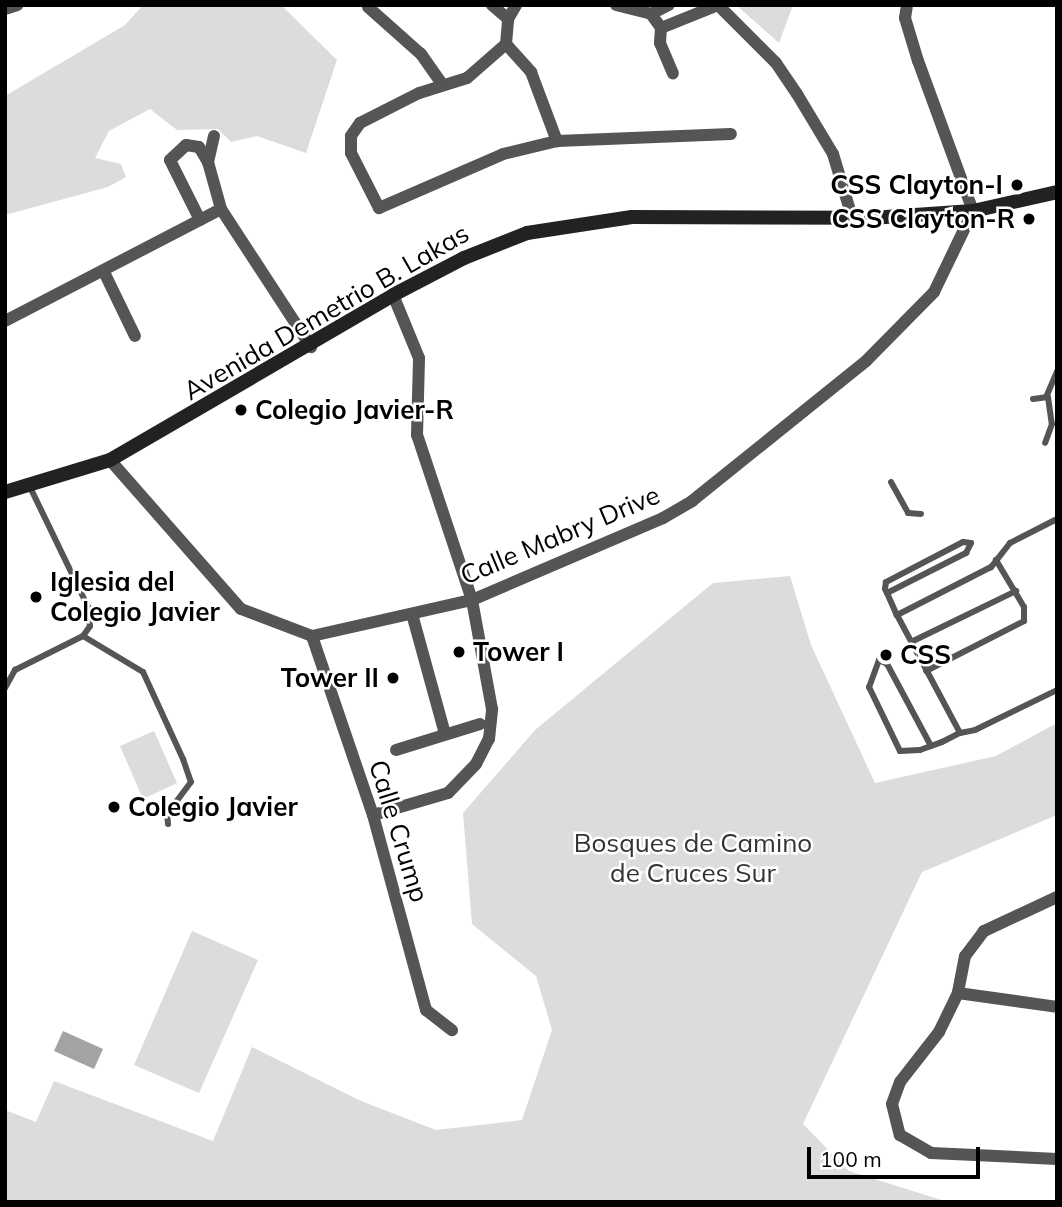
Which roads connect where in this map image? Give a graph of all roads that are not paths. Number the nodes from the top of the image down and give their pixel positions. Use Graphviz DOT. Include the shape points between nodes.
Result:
graph roads {
  1 [pos="17,5"];
  2 [pos="492,5"];
  3 [pos="516,5"];
  4 [pos="616,5"];
  5 [pos="669,5"];
  6 [pos="718,5"];
  7 [pos="907,5"];
  8 [pos="368,7"];
  9 [pos="5,9"];
  10 [pos="651,14"];
  11 [pos="508,19"];
  12 [pos="661,28"];
  13 [pos="506,44"];
  14 [pos="673,73"];
  15 [pos="442,84"];
  16 [pos="732,134"];
  17 [pos="214,136"];
  18 [pos="557,141"];
  19 [pos="208,162"];
  20 [pos="1057,192"];
  21 [pos="220,209"];
  22 [pos="973,211"];
  23 [pos="852,217"];
  24 [pos="200,220"];
  25 [pos="104,272"];
  26 [pos="393,295"];
  27 [pos="5,321"];
  28 [pos="135,336"];
  29 [pos="311,347"];
  30 [pos="1057,371"];
  31 [pos="1047,395"];
  32 [pos="1033,399"];
  33 [pos="1045,443"];
  34 [pos="110,460"];
  35 [pos="891,482"];
  36 [pos="30,486"];
  37 [pos="5,492"];
  38 [pos="921,513"];
  39 [pos="1057,519"];
  40 [pos="996,561"];
  41 [pos="1016,591"];
  42 [pos="887,593"];
  43 [pos="472,600"];
  44 [pos="412,614"];
  45 [pos="897,615"];
  46 [pos="83,636"];
  47 [pos="312,636"];
  48 [pos="911,642"];
  49 [pos="5,667"];
  50 [pos="15,670"];
  51 [pos="926,671"];
  52 [pos="5,688"];
  53 [pos="1057,690"];
  54 [pos="480,723"];
  55 [pos="960,733"];
  56 [pos="445,734"];
  57 [pos="931,746"];
  58 [pos="396,750"];
  59 [pos="373,815"];
  60 [pos="168,824"];
  61 [pos="1057,897"];
  62 [pos="958,993"];
  63 [pos="1057,1007"];
  64 [pos="452,1030"];
  65 [pos="1057,1159"];
  1 -- 9 [label="street"];
  2 -- 11 [label="street"];
  3 -- 11 [label="street"];
  4 -- 10 [label="street"];
  5 -- 10 [label="street"];
  6 -- 12 [label="street"];
  6 -- 23 [label="street" via="776,63 797,93 833,154"];
  7 -- 22 [label="street" via="905,18 918,61"];
  8 -- 15 [label="street" via="421,54"];
  10 -- 12 [label="street"];
  11 -- 13 [label="street"];
  12 -- 14 [label="street" via="660,43"];
  13 -- 15 [label="street" via="467,78"];
  13 -- 18 [label="street" via="531,72"];
  15 -- 18 [label="street" via="360,123 351,136 351,153 379,208 491,159"];
  16 -- 18 [label="street"];
  17 -- 19 [label="street"];
  19 -- 21 [label="street"];
  19 -- 24 [label="street" via="199,147 186,145 170,160"];
  20 -- 22 [label="street, Avenida Demetrio B. Lakas"];
  21 -- 24 [label="street"];
  21 -- 29 [label="street"];
  22 -- 23 [label="street, Avenida Demetrio B. Lakas"];
  22 -- 43 [label="street, Calle Mabry Drive" via="934,292 912,315 838,386 692,501 636,531"];
  23 -- 26 [label="street, Avenida Demetrio B. Lakas" via="632,217 567,224 499,243"];
  24 -- 25 [label="street"];
  25 -- 27 [label="street"];
  25 -- 28 [label="street"];
  26 -- 29 [label="street, Avenida Demetrio B. Lakas"];
  26 -- 43 [label="street" via="419,358 417,435"];
  29 -- 34 [label="street, Avenida Demetrio B. Lakas"];
  30 -- 31 [label="lane"];
  31 -- 32 [label="lane"];
  31 -- 33 [label="lane" via="1052,424"];
  34 -- 36 [label="street, Avenida Demetrio B. Lakas"];
  34 -- 47 [label="street, Calle Mabry Drive" via="233,603 258,619"];
  35 -- 38 [label="lane" via="908,513"];
  36 -- 37 [label="street, Avenida Demetrio B. Lakas"];
  36 -- 46 [label="lane" via="88,607 90,626"];
  39 -- 40 [label="lane" via="1010,543"];
  40 -- 41 [label="lane"];
  40 -- 45 [label="lane"];
  41 -- 48 [label="lane"];
  41 -- 51 [label="lane" via="1024,607 1024,621"];
  42 -- 42 [label="lane" via="884,587 891,578 963,542 971,543 966,553"];
  42 -- 45 [label="lane"];
  43 -- 44 [label="street, Calle Mabry Drive"];
  43 -- 59 [label="street" via="488,668 489,739 476,764 447,793"];
  44 -- 47 [label="street, Calle Mabry Drive"];
  44 -- 56 [label="street"];
  45 -- 48 [label="lane"];
  46 -- 50 [label="lane"];
  46 -- 60 [label="lane" via="143,672 183,758 191,782 167,814"];
  47 -- 59 [label="street, Calle Crump"];
  48 -- 51 [label="lane"];
  49 -- 50 [label="lane"];
  50 -- 52 [label="lane"];
  51 -- 55 [label="lane"];
  53 -- 55 [label="lane"];
  54 -- 56 [label="street"];
  55 -- 57 [label="lane"];
  56 -- 58 [label="street"];
  57 -- 57 [label="lane" via="900,751 869,687 879,660 887,664"];
  59 -- 64 [label="street, Calle Crump" via="426,1010"];
  61 -- 62 [label="street" via="984,931 965,956"];
  62 -- 63 [label="street"];
  62 -- 65 [label="street" via="939,1032 900,1082 892,1104 900,1135 931,1153"];
}
